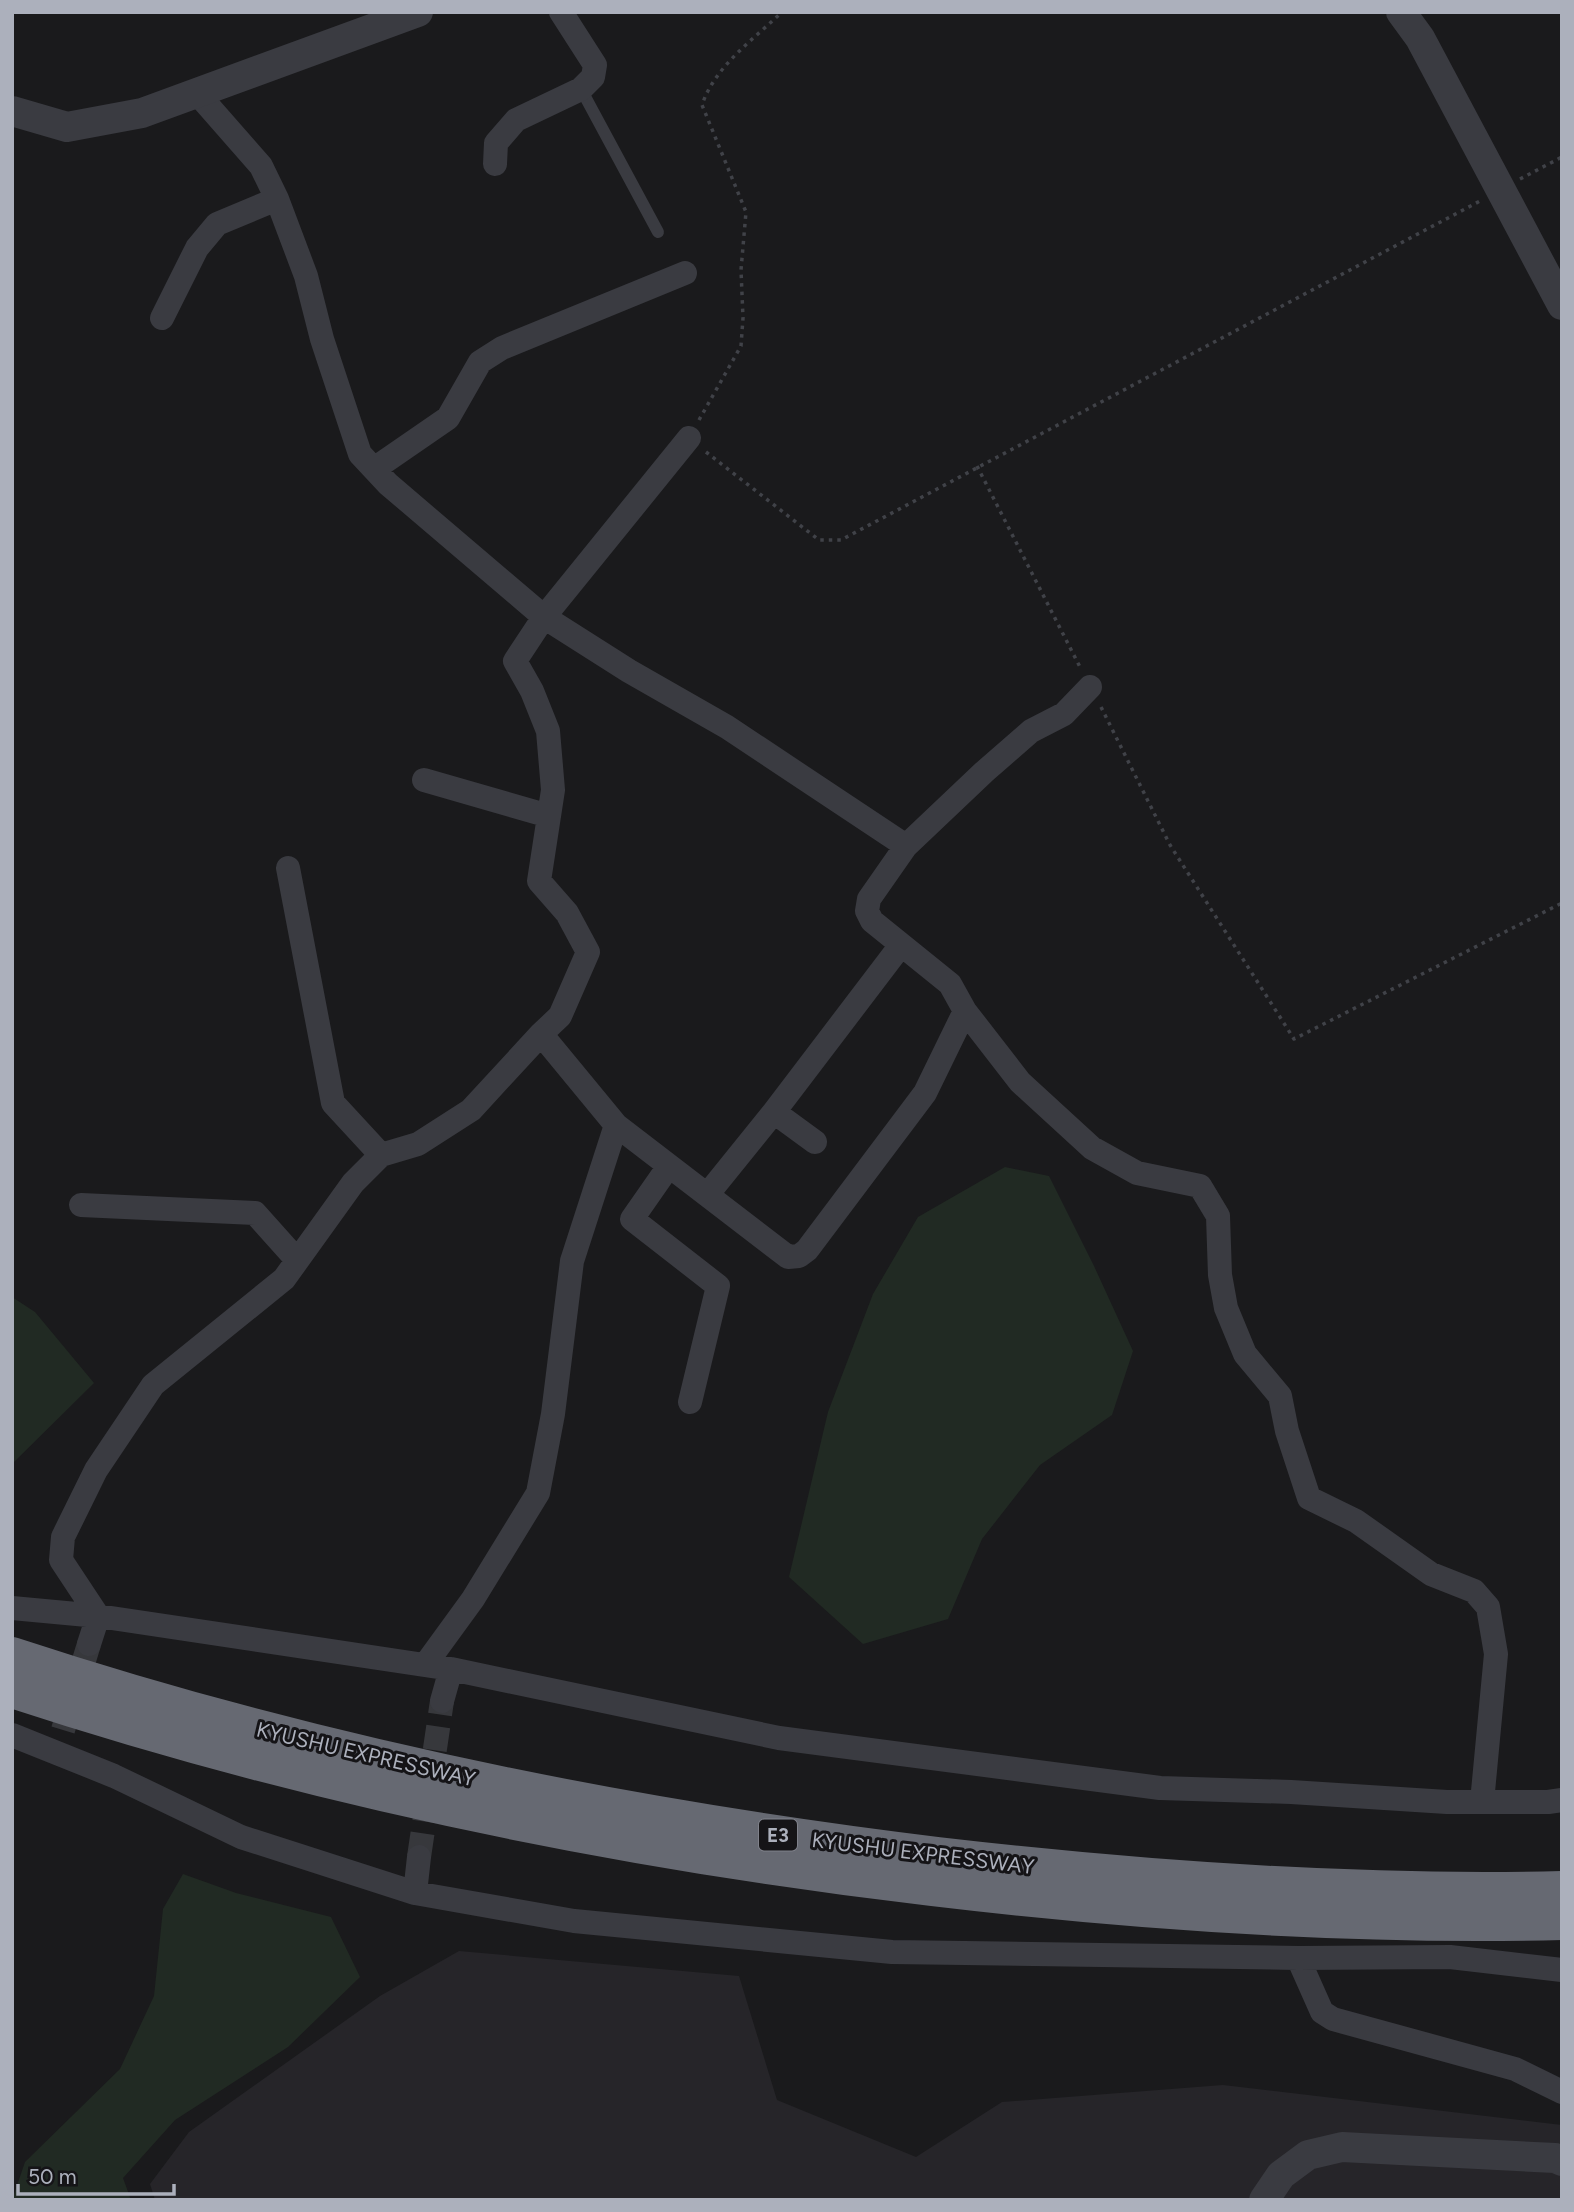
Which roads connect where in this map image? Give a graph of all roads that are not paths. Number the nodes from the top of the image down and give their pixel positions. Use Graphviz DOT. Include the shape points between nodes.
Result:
graph roads {
  1 [pos="418,12"];
  2 [pos="561,12"];
  3 [pos="1401,12"];
  4 [pos="581,89"];
  5 [pos="197,93"];
  6 [pos="12,111"];
  7 [pos="495,164"];
  8 [pos="277,199"];
  9 [pos="657,232"];
  10 [pos="685,273"];
  11 [pos="1562,305"];
  12 [pos="162,318"];
  13 [pos="688,438"];
  14 [pos="374,469"];
  15 [pos="544,617"];
  16 [pos="1090,687"];
  17 [pos="424,780"];
  18 [pos="549,816"];
  19 [pos="906,846"];
  20 [pos="288,868"];
  21 [pos="901,945"];
  22 [pos="965,1010"];
  23 [pos="541,1034"];
  24 [pos="774,1112"];
  25 [pos="616,1125"];
  26 [pos="815,1142"];
  27 [pos="381,1155"];
  28 [pos="669,1166"];
  29 [pos="707,1195"];
  30 [pos="81,1205"];
  31 [pos="297,1260"];
  32 [pos="690,1402"];
  33 [pos="12,1608"];
  34 [pos="98,1616"];
  35 [pos="89,1644"];
  36 [pos="12,1656"];
  37 [pos="425,1665"];
  38 [pos="452,1669"];
  39 [pos="12,1689"];
  40 [pos="442,1701"];
  41 [pos="14,1744"];
  42 [pos="1562,1800"];
  43 [pos="1482,1802"];
  44 [pos="419,1857"];
  45 [pos="1562,1890"];
  46 [pos="415,1893"];
  47 [pos="1562,1920"];
  48 [pos="1298,1958"];
  49 [pos="1562,1970"];
  50 [pos="1562,2092"];
  51 [pos="1562,2161"];
  52 [pos="1264,2200"];
  1 -- 5 [label="street"];
  2 -- 4 [label="street" via="595,65 593,76"];
  3 -- 11 [label="street" via="1420,38"];
  4 -- 7 [label="street" via="516,120 496,143"];
  4 -- 9 [label="lane"];
  5 -- 6 [label="street" via="142,113 67,127"];
  5 -- 8 [label="street" via="261,166"];
  8 -- 12 [label="street" via="217,224 197,248"];
  8 -- 14 [label="street" via="306,276 360,454"];
  10 -- 14 [label="street" via="502,348 480,362 448,418"];
  13 -- 15 [label="street"];
  14 -- 15 [label="street"];
  15 -- 18 [label="street" via="515,661 548,731 553,790"];
  15 -- 19 [label="street" via="727,727"];
  16 -- 19 [label="street" via="1064,715 1021,740"];
  17 -- 18 [label="street"];
  18 -- 23 [label="street" via="539,881 568,913 588,952 560,1016"];
  19 -- 21 [label="street" via="869,899 867,911 872,921"];
  20 -- 27 [label="street" via="333,1103"];
  21 -- 22 [label="street" via="950,984"];
  21 -- 24 [label="street"];
  22 -- 29 [label="street" via="925,1093 799,1256 788,1258"];
  22 -- 43 [label="street" via="1020,1082 1092,1148 1137,1173 1200,1186 1218,1216 1226,1308 1245,1354 1280,1396 1309,1498 1356,1521 1431,1574 1474,1591 1488,1607 1496,1654"];
  23 -- 25 [label="street"];
  23 -- 27 [label="street" via="471,1110 418,1144"];
  24 -- 26 [label="street"];
  24 -- 29 [label="street"];
  25 -- 28 [label="street"];
  25 -- 37 [label="street" via="572,1261 538,1493 473,1599"];
  27 -- 31 [label="street" via="353,1183"];
  28 -- 29 [label="street"];
  28 -- 32 [label="street" via="632,1219 718,1286"];
  30 -- 31 [label="street" via="255,1213"];
  31 -- 34 [label="street" via="284,1279 153,1385 96,1470 63,1537 61,1560"];
  33 -- 34 [label="street"];
  34 -- 35 [label="street"];
  34 -- 37 [label="street"];
  36 -- 45 [label="highway, KYUSHU EXPRESSWAY / E3" via="237,1724 556,1797 720,1827 1032,1867 1182,1880 1346,1889"];
  37 -- 38 [label="street"];
  38 -- 40 [label="street"];
  38 -- 43 [label="street" via="779,1738 1160,1788"];
  39 -- 47 [label="highway, KYUSHU EXPRESSWAY / E3" via="228,1754 403,1797 726,1859 1026,1898 1180,1911 1346,1920"];
  41 -- 46 [label="street" via="59,1741 114,1776 241,1837"];
  42 -- 43 [label="street"];
  44 -- 46 [label="street"];
  46 -- 48 [label="street" via="574,1920 892,1952"];
  48 -- 49 [label="street" via="1450,1957"];
  48 -- 50 [label="street" via="1322,2012 1333,2019 1515,2068"];
  51 -- 52 [label="street" via="1342,2147 1308,2155 1281,2175"];
}
